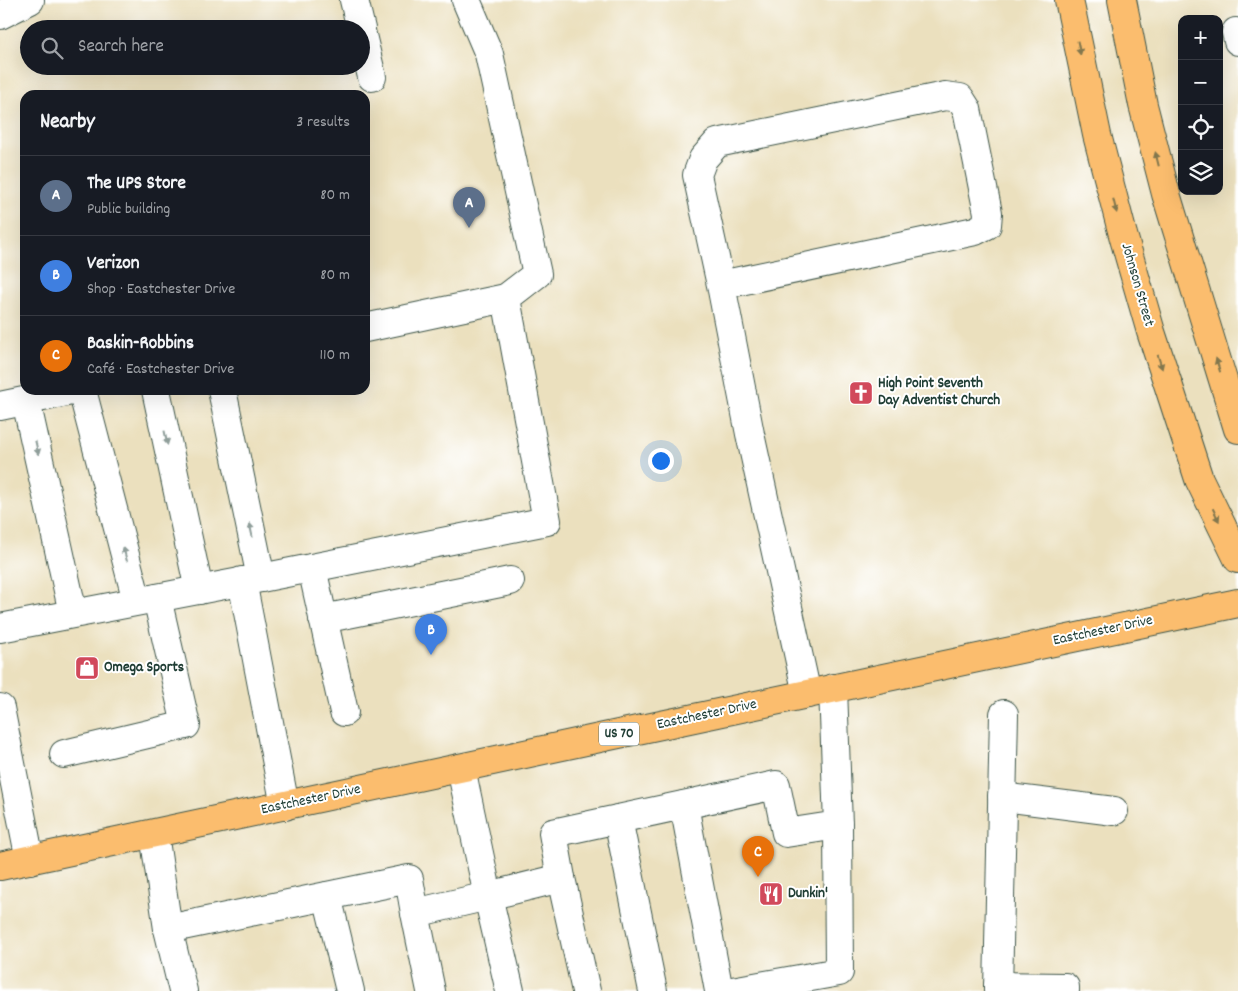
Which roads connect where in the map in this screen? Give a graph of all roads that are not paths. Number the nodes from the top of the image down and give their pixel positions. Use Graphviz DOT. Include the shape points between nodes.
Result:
graph roads {
  1 [pos="30,0"];
  2 [pos="354,0"];
  3 [pos="1069,0"];
  4 [pos="1122,0"];
  5 [pos="473,8"];
  6 [pos="0,16"];
  7 [pos="359,20"];
  8 [pos="370,68"];
  9 [pos="372,77"];
  10 [pos="721,285"];
  11 [pos="506,298"];
  12 [pos="370,327"];
  13 [pos="54,395"];
  14 [pos="84,395"];
  15 [pos="157,395"];
  16 [pos="223,395"];
  17 [pos="13,404"];
  18 [pos="1238,428"];
  19 [pos="1238,559"];
  20 [pos="312,568"];
  21 [pos="252,580"];
  22 [pos="510,581"];
  23 [pos="199,590"];
  24 [pos="147,600"];
  25 [pos="1238,603"];
  26 [pos="73,613"];
  27 [pos="323,619"];
  28 [pos="0,628"];
  29 [pos="833,688"];
  30 [pos="807,694"];
  31 [pos="0,708"];
  32 [pos="344,712"];
  33 [pos="1004,714"];
  34 [pos="64,754"];
  35 [pos="461,768"];
  36 [pos="1002,797"];
  37 [pos="684,805"];
  38 [pos="285,806"];
  39 [pos="1114,811"];
  40 [pos="618,819"];
  41 [pos="838,825"];
  42 [pos="154,834"];
  43 [pos="30,860"];
  44 [pos="0,866"];
  45 [pos="561,878"];
  46 [pos="327,896"];
  47 [pos="488,896"];
  48 [pos="415,913"];
  49 [pos="168,929"];
  50 [pos="839,981"];
  51 [pos="998,988"];
  52 [pos="183,991"];
  53 [pos="350,991"];
  54 [pos="432,991"];
  55 [pos="510,991"];
  56 [pos="586,991"];
  57 [pos="653,991"];
  58 [pos="719,991"];
  59 [pos="732,991"];
  60 [pos="1065,991"];
  1 -- 6 [label="lane"];
  2 -- 7 [label="lane"];
  3 -- 19 [label="main road, Johnson Street, one-way" via="1097,135 1150,332 1199,479"];
  18 -- 4 [label="main road, one-way" via="1166,194"];
  5 -- 11 [label="lane" via="489,54 537,274"];
  8 -- 9 [label="lane"];
  10 -- 10 [label="lane" via="698,175 703,159 717,143 945,96 960,98 967,110 988,214 987,225 975,231"];
  10 -- 30 [label="lane"];
  11 -- 12 [label="lane"];
  11 -- 20 [label="lane" via="547,521"];
  13 -- 17 [label="lane"];
  24 -- 14 [label="lane, one-way"];
  15 -- 23 [label="lane, one-way"];
  21 -- 16 [label="lane, one-way"];
  17 -- 26 [label="lane, one-way"];
  20 -- 21 [label="lane"];
  20 -- 27 [label="lane"];
  21 -- 23 [label="lane"];
  21 -- 38 [label="lane"];
  22 -- 27 [label="lane"];
  23 -- 24 [label="lane"];
  24 -- 26 [label="lane"];
  24 -- 34 [label="lane" via="186,725"];
  25 -- 29 [label="main road, Eastchester Drive / US 70"];
  26 -- 28 [label="lane"];
  27 -- 32 [label="lane"];
  29 -- 30 [label="main road, Eastchester Drive / US 70"];
  29 -- 41 [label="lane"];
  30 -- 35 [label="main road, Eastchester Drive / US 70"];
  31 -- 43 [label="lane"];
  33 -- 36 [label="lane"];
  35 -- 38 [label="main road, Eastchester Drive / US 70"];
  35 -- 47 [label="lane"];
  36 -- 39 [label="lane"];
  36 -- 51 [label="lane"];
  37 -- 40 [label="lane"];
  37 -- 41 [label="lane" via="776,784 786,833"];
  37 -- 58 [label="lane"];
  38 -- 42 [label="main road, Eastchester Drive / US 70"];
  40 -- 45 [label="lane" via="553,833"];
  40 -- 57 [label="lane"];
  41 -- 50 [label="lane"];
  42 -- 43 [label="main road, Eastchester Drive / US 70"];
  42 -- 49 [label="lane"];
  43 -- 44 [label="main road, Eastchester Drive / US 70"];
  45 -- 47 [label="lane"];
  45 -- 56 [label="lane"];
  46 -- 48 [label="lane" via="409,879"];
  46 -- 49 [label="lane"];
  46 -- 53 [label="lane"];
  47 -- 48 [label="lane"];
  47 -- 55 [label="lane"];
  48 -- 54 [label="lane"];
  49 -- 52 [label="lane"];
  50 -- 59 [label="lane"];
  51 -- 60 [label="lane" via="1065,987"];
}
